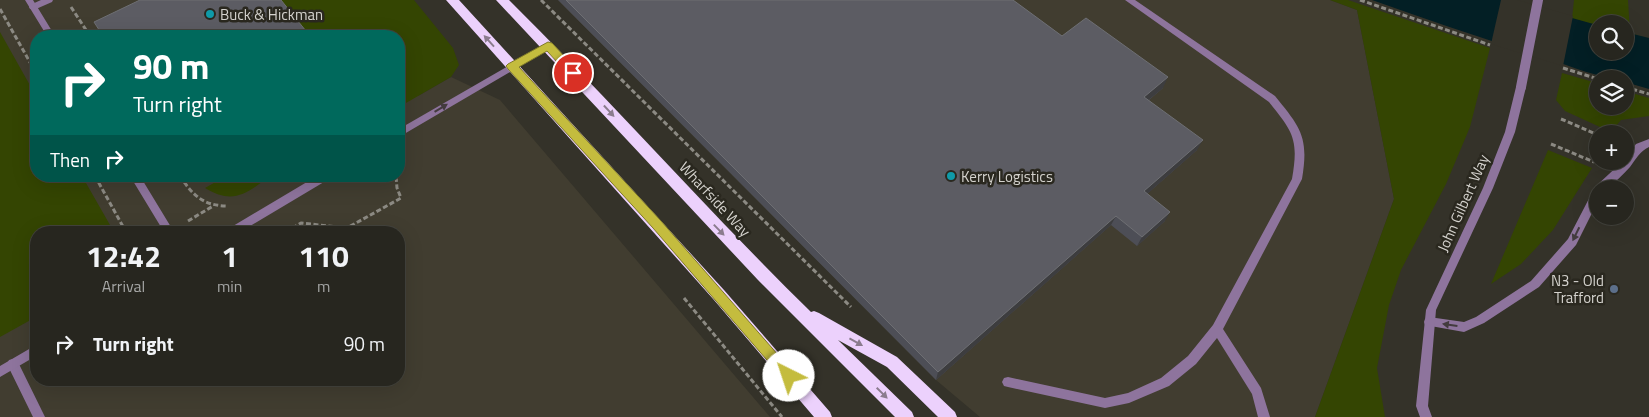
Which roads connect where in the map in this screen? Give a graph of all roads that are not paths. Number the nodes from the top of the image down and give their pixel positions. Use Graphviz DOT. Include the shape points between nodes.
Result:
graph roads {
  1 [pos="49,0"];
  2 [pos="452,0"];
  3 [pos="502,0"];
  4 [pos="1129,0"];
  5 [pos="1538,0"];
  6 [pos="31,4"];
  7 [pos="47,30"];
  8 [pos="548,46"];
  9 [pos="512,66"];
  10 [pos="405,129"];
  11 [pos="1649,144"];
  12 [pos="1610,180"];
  13 [pos="139,182"];
  14 [pos="316,182"];
  15 [pos="1589,208"];
  16 [pos="165,226"];
  17 [pos="242,226"];
  18 [pos="798,309"];
  19 [pos="1430,322"];
  20 [pos="1217,329"];
  21 [pos="30,354"];
  22 [pos="13,364"];
  23 [pos="0,372"];
  24 [pos="1008,382"];
  25 [pos="39,417"];
  26 [pos="824,417"];
  27 [pos="906,417"];
  28 [pos="949,417"];
  29 [pos="1264,417"];
  30 [pos="1426,417"];
  1 -- 6 [label="street"];
  9 -- 2 [label="highway, one-way"];
  3 -- 8 [label="highway, Wharfside Way"];
  4 -- 20 [label="street" via="1272,99 1302,142 1297,179"];
  5 -- 19 [label="street, John Gilbert Way, bridge" via="1510,132 1488,188 1431,310"];
  6 -- 7 [label="street"];
  8 -- 9 [label="street"];
  8 -- 18 [label="highway, Wharfside Way, one-way" via="699,209"];
  10 -- 9 [label="street, one-way"];
  9 -- 26 [label="highway" via="663,232"];
  11 -- 12 [label="street" via="1639,147"];
  13 -- 16 [label="street"];
  14 -- 17 [label="street"];
  15 -- 19 [label="street, one-way" via="1572,242 1535,284 1464,327"];
  18 -- 27 [label="highway, Wharfside Way, one-way"];
  18 -- 28 [label="highway, one-way" via="892,362"];
  19 -- 30 [label="street, John Gilbert Way" via="1422,406"];
  20 -- 24 [label="street" via="1192,360 1165,382 1130,398 1105,403"];
  20 -- 29 [label="street" via="1257,392"];
  21 -- 22 [label="street"];
  22 -- 23 [label="street"];
  22 -- 25 [label="street"];
}
